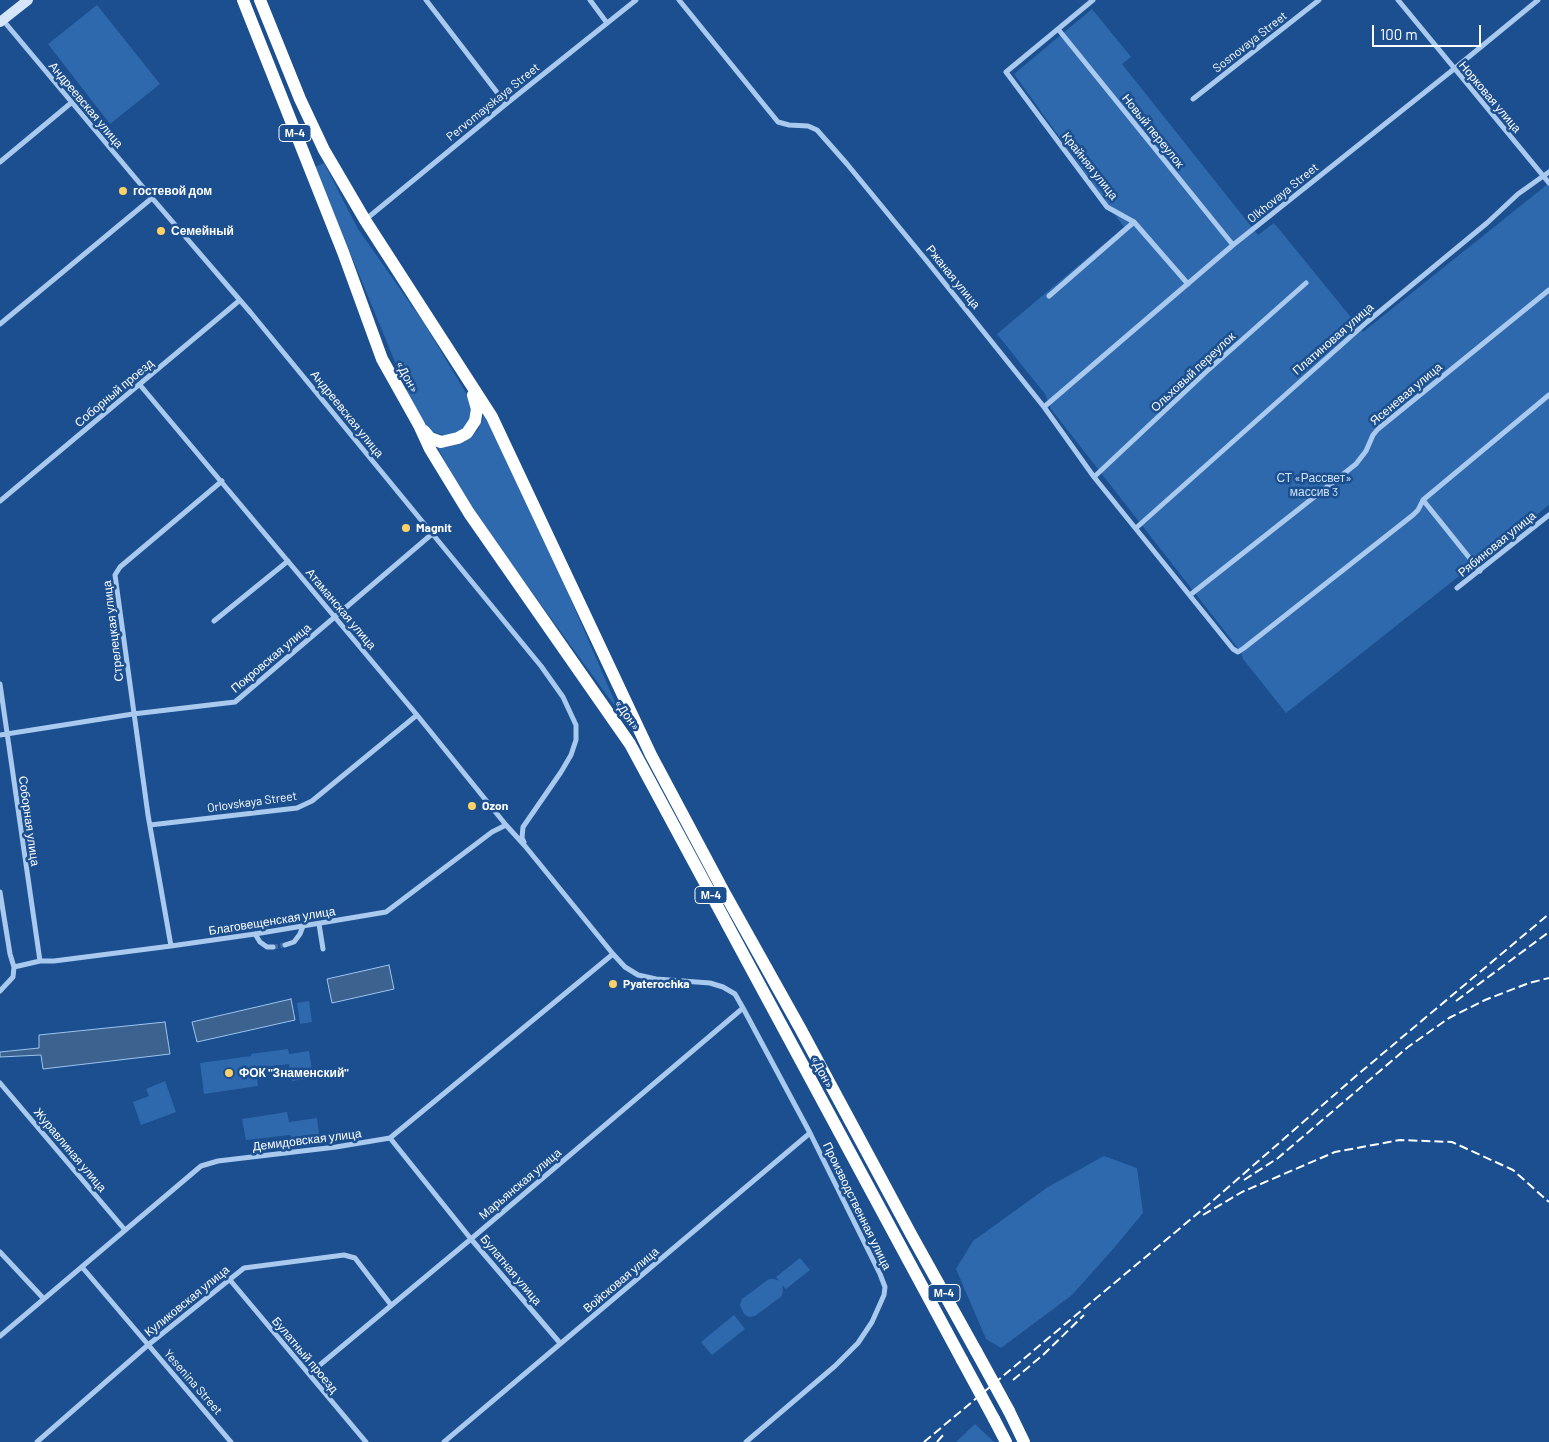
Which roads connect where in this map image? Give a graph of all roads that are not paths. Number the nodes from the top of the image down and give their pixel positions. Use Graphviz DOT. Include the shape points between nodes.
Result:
graph roads {
  1 [pos="28,0"];
  2 [pos="243,0"];
  3 [pos="260,0"];
  4 [pos="426,0"];
  5 [pos="590,0"];
  6 [pos="636,0"];
  7 [pos="679,0"];
  8 [pos="1093,0"];
  9 [pos="1319,0"];
  10 [pos="1398,0"];
  11 [pos="1538,0"];
  12 [pos="1,20"];
  13 [pos="607,23"];
  14 [pos="1058,29"];
  15 [pos="1454,69"];
  16 [pos="1193,99"];
  17 [pos="71,102"];
  18 [pos="506,104"];
  19 [pos="0,162"];
  20 [pos="1549,172"];
  21 [pos="1543,176"];
  22 [pos="1549,183"];
  23 [pos="152,198"];
  24 [pos="365,220"];
  25 [pos="1134,222"];
  26 [pos="1233,245"];
  27 [pos="1306,283"];
  28 [pos="1188,284"];
  29 [pos="1549,290"];
  30 [pos="1049,296"];
  31 [pos="240,300"];
  32 [pos="428,315"];
  33 [pos="0,324"];
  34 [pos="140,385"];
  35 [pos="1549,395"];
  36 [pos="1044,407"];
  37 [pos="419,425"];
  38 [pos="1094,477"];
  39 [pos="222,481"];
  40 [pos="1423,500"];
  41 [pos="0,501"];
  42 [pos="1549,515"];
  43 [pos="1136,528"];
  44 [pos="432,534"];
  45 [pos="288,561"];
  46 [pos="1480,571"];
  47 [pos="1457,588"];
  48 [pos="1190,595"];
  49 [pos="334,618"];
  50 [pos="214,621"];
  51 [pos="0,684"];
  52 [pos="133,714"];
  53 [pos="417,715"];
  54 [pos="7,734"];
  55 [pos="0,735"];
  56 [pos="150,825"];
  57 [pos="506,825"];
  58 [pos="525,846"];
  59 [pos="0,892"];
  60 [pos="319,924"];
  61 [pos="303,926"];
  62 [pos="255,934"];
  63 [pos="285,945"];
  64 [pos="171,946"];
  65 [pos="273,947"];
  66 [pos="324,949"];
  67 [pos="613,954"];
  68 [pos="40,961"];
  69 [pos="14,967"];
  70 [pos="0,990"];
  71 [pos="743,1008"];
  72 [pos="0,1083"];
  73 [pos="810,1133"];
  74 [pos="390,1138"];
  75 [pos="125,1230"];
  76 [pos="472,1239"];
  77 [pos="0,1252"];
  78 [pos="82,1267"];
  79 [pos="230,1280"];
  80 [pos="44,1299"];
  81 [pos="391,1305"];
  82 [pos="0,1336"];
  83 [pos="560,1344"];
  84 [pos="148,1345"];
  85 [pos="309,1374"];
  86 [pos="230,1441"];
  87 [pos="37,1442"];
  88 [pos="366,1442"];
  89 [pos="444,1442"];
  90 [pos="746,1442"];
  91 [pos="1006,1442"];
  92 [pos="1024,1442"];
  1 -- 12 [label="street"];
  2 -- 37 [label="highway, «Дон» / М-4" via="344,252 382,359"];
  3 -- 24 [label="highway, «Дон» / М-4" via="324,150"];
  4 -- 18 [label="street"];
  5 -- 13 [label="street"];
  6 -- 13 [label="street, Pervomayskaya Street"];
  7 -- 36 [label="street, Ржаная улица" via="778,122 817,130"];
  8 -- 14 [label="street"];
  9 -- 16 [label="street, Sosnovaya Street"];
  10 -- 15 [label="street, Норковая улица"];
  11 -- 15 [label="street, Olkhovaya Street"];
  12 -- 17 [label="street, Андреевская улица"];
  13 -- 18 [label="street, Pervomayskaya Street"];
  14 -- 25 [label="street, Крайняя улица" via="1006,72 1106,207"];
  14 -- 26 [label="street, Новый переулок"];
  15 -- 21 [label="street, Норковая улица"];
  15 -- 26 [label="street, Olkhovaya Street"];
  17 -- 19 [label="street"];
  17 -- 23 [label="street, Андреевская улица"];
  18 -- 24 [label="street, Pervomayskaya Street"];
  20 -- 21 [label="street, Платиновая улица"];
  21 -- 22 [label="street, Норковая улица"];
  21 -- 43 [label="street, Платиновая улица" via="1366,322"];
  23 -- 31 [label="street, Андреевская улица"];
  23 -- 33 [label="street"];
  24 -- 32 [label="highway, «Дон» / М-4"];
  25 -- 28 [label="street, Крайняя улица"];
  25 -- 30 [label="street"];
  26 -- 28 [label="street, Olkhovaya Street"];
  27 -- 38 [label="street, Ольховый переулок"];
  28 -- 36 [label="street, Olkhovaya Street"];
  29 -- 48 [label="street, Ясеневая улица" via="1378,429 1356,464"];
  31 -- 34 [label="street, Соборный проезд"];
  31 -- 44 [label="street, Андреевская улица"];
  32 -- 37 [label="highway, М-4" via="477,409 471,427 458,438 441,442 430,438"];
  32 -- 92 [label="highway, «Дон» / М-4, bridge" via="492,417 651,755"];
  34 -- 39 [label="street, Атаманская улица"];
  34 -- 41 [label="street, Соборный проезд"];
  35 -- 40 [label="street"];
  36 -- 38 [label="street, Ржаная улица"];
  37 -- 91 [label="highway, «Дон» / М-4, bridge" via="469,514 630,744"];
  38 -- 43 [label="street, Ржаная улица"];
  39 -- 45 [label="street, Атаманская улица"];
  39 -- 52 [label="street, Стрелецкая улица" via="120,566 115,575"];
  40 -- 46 [label="street"];
  40 -- 48 [label="street, Ржаная улица" via="1413,515 1238,652"];
  42 -- 46 [label="street, Рябиновая улица"];
  43 -- 48 [label="street, Ржаная улица"];
  44 -- 49 [label="street, Покровская улица"];
  44 -- 58 [label="street, Андреевская улица" via="541,666 563,697 576,725 571,755 523,827"];
  45 -- 49 [label="street, Атаманская улица"];
  45 -- 50 [label="street"];
  46 -- 47 [label="street, Рябиновая улица"];
  49 -- 52 [label="street, Покровская улица" via="235,702"];
  49 -- 53 [label="street, Атаманская улица"];
  51 -- 54 [label="street, Соборная улица"];
  52 -- 54 [label="street, Покровская улица"];
  52 -- 56 [label="street, Стрелецкая улица"];
  53 -- 56 [label="street, Orlovskaya Street" via="312,801 297,808"];
  53 -- 57 [label="street, Атаманская улица"];
  54 -- 55 [label="street, Покровская улица"];
  54 -- 68 [label="street, Соборная улица"];
  56 -- 64 [label="street, Стрелецкая улица"];
  57 -- 58 [label="street, Атаманская улица"];
  57 -- 60 [label="street, Благовещенская улица" via="492,832 386,912"];
  58 -- 67 [label="street, Атаманская улица"];
  59 -- 69 [label="street"];
  60 -- 61 [label="street, Благовещенская улица"];
  60 -- 66 [label="street"];
  61 -- 62 [label="street, Благовещенская улица"];
  61 -- 63 [label="street" via="294,942"];
  62 -- 64 [label="street, Благовещенская улица"];
  62 -- 65 [label="street" via="260,942"];
  64 -- 68 [label="street, Благовещенская улица"];
  67 -- 71 [label="street, Атаманская улица" via="638,975 723,987 735,994"];
  67 -- 74 [label="street"];
  68 -- 69 [label="street, Благовещенская улица"];
  69 -- 70 [label="street" via="13,977"];
  71 -- 73 [label="street, Производственная улица"];
  71 -- 76 [label="street, Марьянская улица"];
  72 -- 75 [label="street, Журавлиная улица"];
  73 -- 83 [label="street, Войсковая улица"];
  73 -- 90 [label="street, Производственная улица" via="880,1274 884,1295 858,1343"];
  74 -- 75 [label="street, Демидовская улица" via="201,1166"];
  74 -- 76 [label="street, Булатная улица"];
  75 -- 78 [label="street, Демидовская улица"];
  76 -- 81 [label="street, Марьянская улица"];
  76 -- 83 [label="street, Булатная улица"];
  77 -- 80 [label="street"];
  78 -- 80 [label="street, Демидовская улица"];
  78 -- 84 [label="street, Yesenina Street"];
  79 -- 81 [label="street, Куликовская улица" via="244,1268 344,1256 355,1258"];
  79 -- 84 [label="street, Куликовская улица"];
  79 -- 85 [label="street, Булатный проезд"];
  80 -- 82 [label="street, Демидовская улица"];
  81 -- 85 [label="street, Марьянская улица"];
  83 -- 89 [label="street, Войсковая улица"];
  84 -- 86 [label="street, Yesenina Street"];
  84 -- 87 [label="street, Куликовская улица"];
  85 -- 88 [label="street, Булатный проезд"];
}
